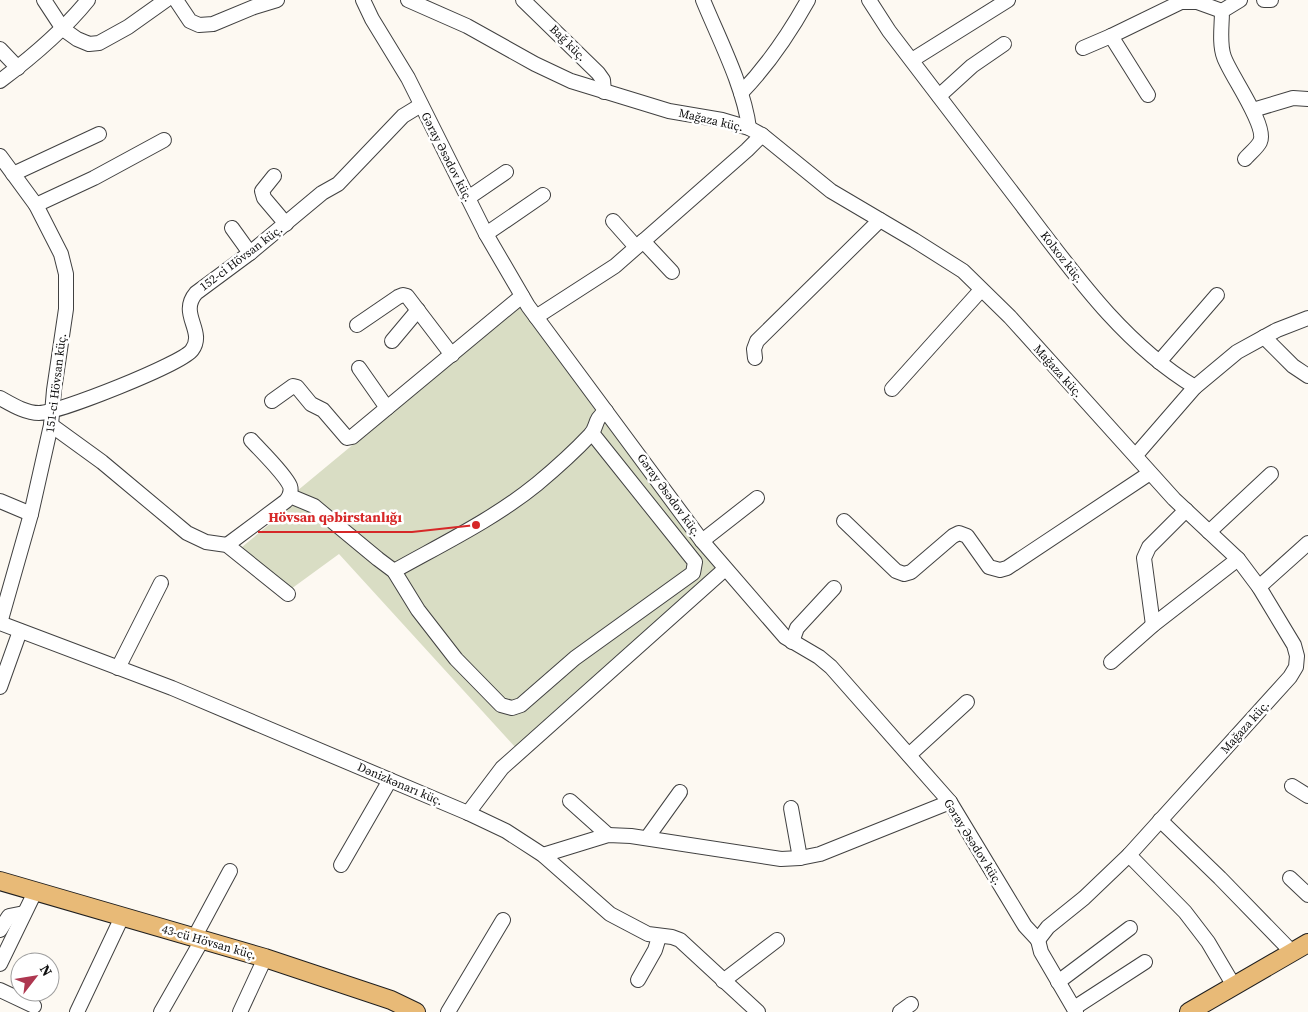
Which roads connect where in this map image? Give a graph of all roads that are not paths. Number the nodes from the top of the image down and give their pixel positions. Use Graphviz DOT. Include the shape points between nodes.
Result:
graph roads {
  1 [pos="44,0"];
  2 [pos="88,0"];
  3 [pos="166,0"];
  4 [pos="176,0"];
  5 [pos="277,0"];
  6 [pos="363,0"];
  7 [pos="408,0"];
  8 [pos="523,0"];
  9 [pos="702,0"];
  10 [pos="808,0"];
  11 [pos="869,0"];
  12 [pos="1008,0"];
  13 [pos="1240,0"];
  14 [pos="1264,0"];
  15 [pos="1271,0"];
  16 [pos="1222,11"];
  17 [pos="62,28"];
  18 [pos="1111,36"];
  19 [pos="1004,44"];
  20 [pos="1083,48"];
  21 [pos="0,49"];
  22 [pos="912,60"];
  23 [pos="18,68"];
  24 [pos="0,81"];
  25 [pos="604,92"];
  26 [pos="741,93"];
  27 [pos="1148,95"];
  28 [pos="939,96"];
  29 [pos="1308,99"];
  30 [pos="421,104"];
  31 [pos="1253,110"];
  32 [pos="749,128"];
  33 [pos="99,134"];
  34 [pos="762,135"];
  35 [pos="164,140"];
  36 [pos="0,156"];
  37 [pos="1245,159"];
  38 [pos="506,172"];
  39 [pos="13,174"];
  40 [pos="274,176"];
  41 [pos="543,196"];
  42 [pos="468,198"];
  43 [pos="36,205"];
  44 [pos="880,220"];
  45 [pos="613,222"];
  46 [pos="286,224"];
  47 [pos="232,228"];
  48 [pos="486,234"];
  49 [pos="640,244"];
  50 [pos="250,253"];
  51 [pos="672,272"];
  52 [pos="981,290"];
  53 [pos="1217,295"];
  54 [pos="522,296"];
  55 [pos="418,310"];
  56 [pos="536,317"];
  57 [pos="1308,318"];
  58 [pos="357,324"];
  59 [pos="1264,337"];
  60 [pos="392,341"];
  61 [pos="452,355"];
  62 [pos="755,358"];
  63 [pos="1159,362"];
  64 [pos="360,368"];
  65 [pos="1308,376"];
  66 [pos="1195,387"];
  67 [pos="892,390"];
  68 [pos="0,398"];
  69 [pos="272,402"];
  70 [pos="387,408"];
  71 [pos="606,410"];
  72 [pos="52,411"];
  73 [pos="52,425"];
  74 [pos="592,433"];
  75 [pos="251,440"];
  76 [pos="1136,455"];
  77 [pos="1150,472"];
  78 [pos="1271,474"];
  79 [pos="290,496"];
  80 [pos="757,498"];
  81 [pos="0,501"];
  82 [pos="1186,510"];
  83 [pos="31,514"];
  84 [pos="844,521"];
  85 [pos="1209,532"];
  86 [pos="702,541"];
  87 [pos="1308,543"];
  88 [pos="227,546"];
  89 [pos="1238,559"];
  90 [pos="725,569"];
  91 [pos="394,571"];
  92 [pos="161,584"];
  93 [pos="1259,587"];
  94 [pos="834,588"];
  95 [pos="288,594"];
  96 [pos="0,623"];
  97 [pos="1154,625"];
  98 [pos="20,631"];
  99 [pos="792,642"];
  100 [pos="1111,662"];
  101 [pos="118,668"];
  102 [pos="0,687"];
  103 [pos="967,702"];
  104 [pos="909,755"];
  105 [pos="390,780"];
  106 [pos="1292,786"];
  107 [pos="680,792"];
  108 [pos="1308,796"];
  109 [pos="570,801"];
  110 [pos="950,802"];
  111 [pos="791,808"];
  112 [pos="468,813"];
  113 [pos="1160,820"];
  114 [pos="608,835"];
  115 [pos="647,838"];
  116 [pos="543,855"];
  117 [pos="1129,855"];
  118 [pos="800,858"];
  119 [pos="341,865"];
  120 [pos="230,871"];
  121 [pos="1290,878"];
  122 [pos="0,882"];
  123 [pos="35,892"];
  124 [pos="1308,895"];
  125 [pos="24,913"];
  126 [pos="122,917"];
  127 [pos="503,920"];
  128 [pos="1130,928"];
  129 [pos="0,930"];
  130 [pos="658,937"];
  131 [pos="198,939"];
  132 [pos="777,940"];
  133 [pos="1038,940"];
  134 [pos="1308,943"];
  135 [pos="1291,951"];
  136 [pos="265,958"];
  137 [pos="1144,962"];
  138 [pos="0,964"];
  139 [pos="638,980"];
  140 [pos="723,981"];
  141 [pos="1058,982"];
  142 [pos="1234,986"];
  143 [pos="0,990"];
  144 [pos="34,1006"];
  145 [pos="1075,1010"];
  146 [pos="413,1011"];
  147 [pos="77,1012"];
  148 [pos="160,1012"];
  149 [pos="240,1012"];
  150 [pos="448,1012"];
  151 [pos="758,1012"];
  152 [pos="1188,1012"];
  1 -- 17 [label="street"];
  2 -- 17 [label="street"];
  3 -- 17 [label="street" via="99,43 89,44"];
  4 -- 5 [label="street" via="190,21 199,25 213,24"];
  6 -- 30 [label="street, Gəray Əsədov küç."];
  7 -- 25 [label="street, Mağaza küç." via="467,26 571,82"];
  8 -- 25 [label="street, Bağ küç." via="598,72"];
  9 -- 26 [label="street"];
  10 -- 26 [label="street" via="766,65"];
  11 -- 22 [label="street, Kolxoz küç."];
  12 -- 22 [label="street"];
  13 -- 16 [label="street"];
  14 -- 15 [label="street"];
  16 -- 18 [label="street" via="1197,2 1181,2"];
  16 -- 31 [label="street" via="1223,54 1228,70"];
  17 -- 23 [label="street"];
  18 -- 20 [label="street"];
  18 -- 27 [label="street"];
  19 -- 28 [label="street" via="972,66"];
  21 -- 23 [label="street"];
  22 -- 28 [label="street, Kolxoz küç."];
  23 -- 24 [label="street"];
  25 -- 32 [label="street, Mağaza küç."];
  26 -- 32 [label="street"];
  28 -- 63 [label="street, Kolxoz küç." via="1079,280"];
  29 -- 31 [label="street" via="1293,98"];
  30 -- 42 [label="street, Gəray Əsədov küç."];
  30 -- 46 [label="street, 152-ci Hövsan küç." via="404,116 342,180"];
  31 -- 37 [label="street" via="1261,141"];
  32 -- 34 [label="street, Mağaza küç."];
  33 -- 39 [label="street"];
  34 -- 44 [label="street, Mağaza küç." via="830,191"];
  34 -- 49 [label="street"];
  35 -- 43 [label="street"];
  36 -- 39 [label="street, 151-ci Hövsan küç."];
  38 -- 42 [label="street"];
  39 -- 43 [label="street, 151-ci Hövsan küç."];
  40 -- 46 [label="street" via="262,191"];
  41 -- 48 [label="street"];
  42 -- 48 [label="street, Gəray Əsədov küç."];
  43 -- 72 [label="street, 151-ci Hövsan küç." via="61,254 66,274 66,309"];
  44 -- 52 [label="street, Mağaza küç." via="962,272"];
  44 -- 62 [label="street" via="757,341"];
  45 -- 49 [label="street"];
  46 -- 50 [label="street, 152-ci Hövsan küç."];
  47 -- 50 [label="street"];
  48 -- 54 [label="street, Gəray Əsədov küç."];
  49 -- 51 [label="street"];
  49 -- 56 [label="street" via="615,266"];
  50 -- 72 [label="street, 152-ci Hövsan küç." via="190,299 188,307 196,337 188,354 129,382"];
  52 -- 67 [label="street"];
  52 -- 76 [label="street, Mağaza küç." via="1010,317"];
  53 -- 63 [label="street"];
  54 -- 56 [label="street, Gəray Əsədov küç."];
  54 -- 61 [label="street"];
  55 -- 58 [label="street" via="404,295"];
  55 -- 60 [label="street"];
  55 -- 61 [label="street"];
  56 -- 71 [label="street, Gəray Əsədov küç."];
  57 -- 59 [label="street"];
  59 -- 65 [label="street"];
  59 -- 66 [label="street" via="1237,352"];
  61 -- 70 [label="street"];
  63 -- 66 [label="street, Kolxoz küç."];
  64 -- 70 [label="street"];
  66 -- 76 [label="street"];
  68 -- 72 [label="street, 152-ci Hövsan küç." via="37,413"];
  69 -- 70 [label="street" via="289,388 296,387 311,404 323,410 347,438"];
  71 -- 74 [label="street" via="596,421"];
  71 -- 86 [label="street, Gəray Əsədov küç."];
  72 -- 73 [label="street, 151-ci Hövsan küç."];
  73 -- 83 [label="street, 151-ci Hövsan küç."];
  73 -- 88 [label="street" via="187,533 206,542"];
  74 -- 91 [label="street" via="536,484 494,514"];
  74 -- 91 [label="street" via="695,562 695,568 693,573 575,658 521,705 512,708 501,705 456,659 418,610"];
  75 -- 79 [label="street" via="285,479 290,487"];
  76 -- 77 [label="street, Mağaza küç."];
  77 -- 82 [label="street, Mağaza küç."];
  77 -- 84 [label="street" via="1000,570 989,567 967,536 960,533 911,572 904,574 896,571"];
  78 -- 85 [label="street"];
  79 -- 88 [label="street"];
  79 -- 91 [label="street" via="314,506"];
  80 -- 86 [label="street"];
  81 -- 83 [label="street"];
  82 -- 85 [label="street, Mağaza küç."];
  82 -- 97 [label="street" via="1149,547 1144,558"];
  83 -- 96 [label="street, 151-ci Hövsan küç."];
  85 -- 89 [label="street, Mağaza küç."];
  86 -- 90 [label="street, Gəray Əsədov küç."];
  87 -- 93 [label="street"];
  88 -- 95 [label="street"];
  89 -- 93 [label="street, Mağaza küç."];
  89 -- 97 [label="street"];
  90 -- 99 [label="street, Gəray Əsədov küç."];
  90 -- 112 [label="street" via="502,768"];
  92 -- 101 [label="street"];
  93 -- 113 [label="street, Mağaza küç." via="1294,645 1296,667"];
  94 -- 99 [label="street" via="802,621"];
  96 -- 98 [label="street, Dənizkənarı küç."];
  97 -- 100 [label="street"];
  98 -- 101 [label="street, Dənizkənarı küç."];
  98 -- 102 [label="street"];
  99 -- 104 [label="street, Gəray Əsədov küç." via="831,667"];
  101 -- 105 [label="street, Dənizkənarı küç."];
  103 -- 104 [label="street"];
  104 -- 110 [label="street, Gəray Əsədov küç."];
  105 -- 112 [label="street, Dənizkənarı küç."];
  105 -- 119 [label="street"];
  106 -- 108 [label="street"];
  107 -- 115 [label="street"];
  109 -- 114 [label="street"];
  110 -- 118 [label="street" via="828,852"];
  110 -- 133 [label="street, Gəray Əsədov küç." via="1025,926"];
  111 -- 118 [label="street"];
  112 -- 116 [label="street, Dənizkənarı küç." via="506,830"];
  113 -- 117 [label="street, Mağaza küç."];
  113 -- 135 [label="street"];
  114 -- 115 [label="street"];
  114 -- 116 [label="street"];
  115 -- 118 [label="street" via="781,859"];
  116 -- 130 [label="street, Dənizkənarı küç." via="610,914"];
  117 -- 133 [label="street, Mağaza küç." via="1048,927"];
  117 -- 142 [label="street" via="1185,912 1208,942"];
  120 -- 131 [label="street"];
  121 -- 124 [label="street"];
  122 -- 123 [label="main road, 43-cü Hövsan küç."];
  123 -- 125 [label="street"];
  123 -- 126 [label="main road, 43-cü Hövsan küç."];
  125 -- 129 [label="street" via="9,916"];
  125 -- 138 [label="street"];
  126 -- 131 [label="main road, 43-cü Hövsan küç."];
  126 -- 147 [label="street"];
  127 -- 150 [label="street"];
  128 -- 141 [label="street"];
  130 -- 139 [label="street" via="655,950"];
  130 -- 140 [label="street, Dənizkənarı küç." via="680,940"];
  131 -- 136 [label="main road, 43-cü Hövsan küç."];
  131 -- 148 [label="street"];
  132 -- 140 [label="street"];
  133 -- 141 [label="street, Gəray Əsədov küç."];
  134 -- 135 [label="main road"];
  135 -- 142 [label="main road"];
  136 -- 146 [label="main road, 43-cü Hövsan küç." via="391,1000"];
  136 -- 149 [label="street"];
  137 -- 145 [label="street"];
  140 -- 151 [label="street, Dənizkənarı küç."];
  141 -- 145 [label="street, Gəray Əsədov küç."];
  142 -- 152 [label="main road"];
  143 -- 144 [label="street"];
}
